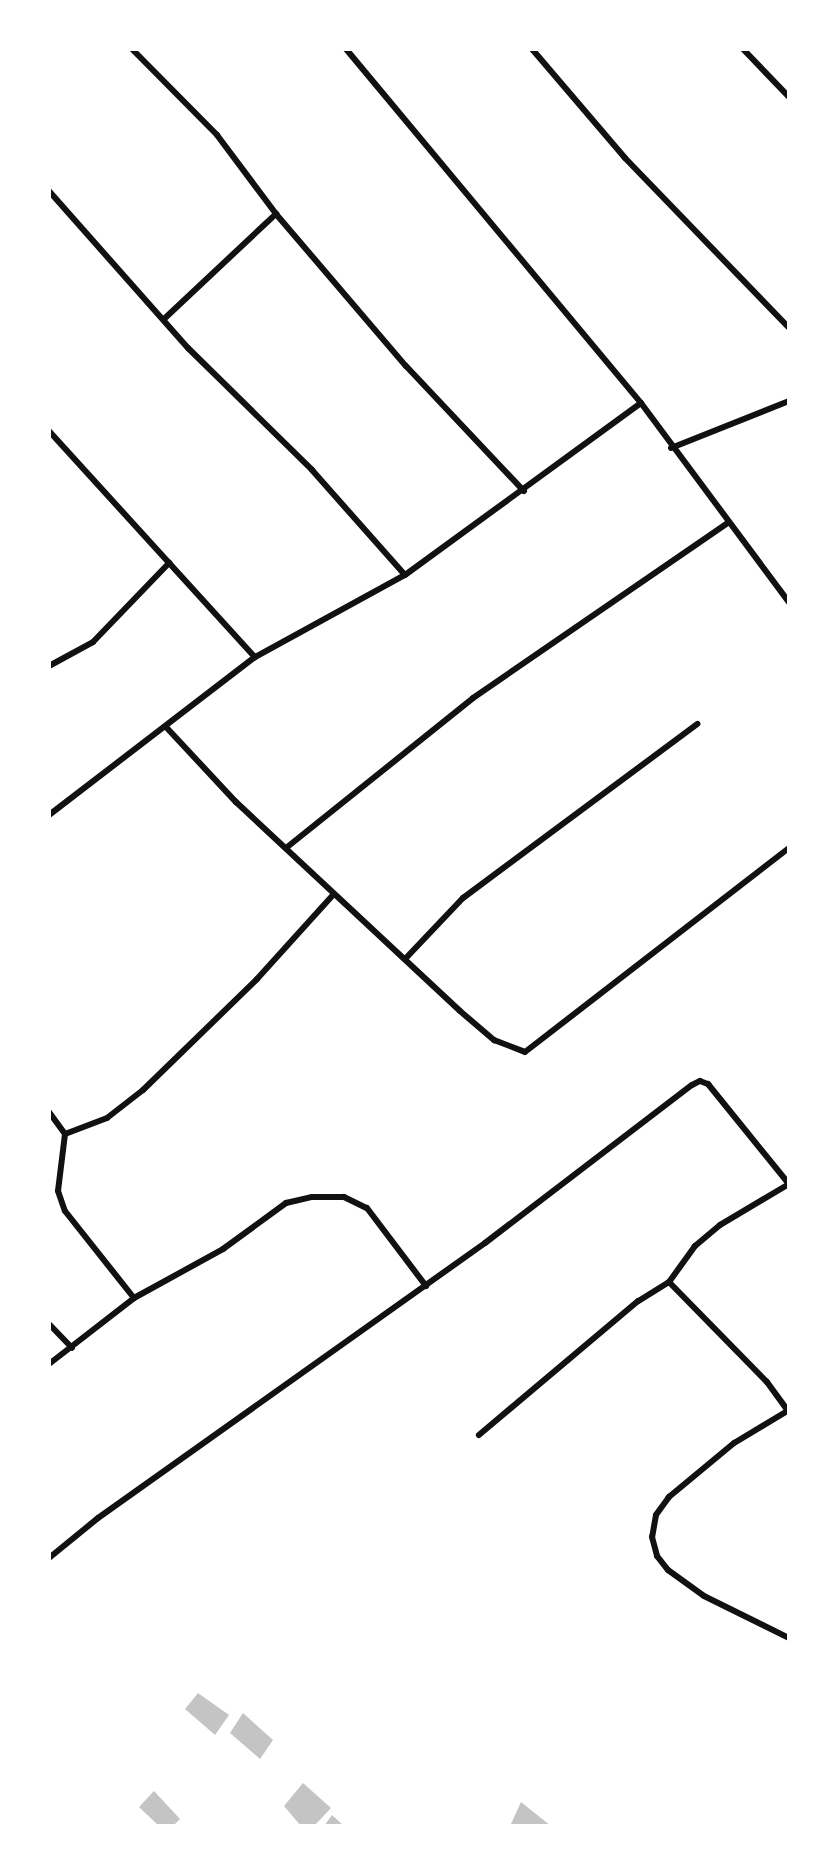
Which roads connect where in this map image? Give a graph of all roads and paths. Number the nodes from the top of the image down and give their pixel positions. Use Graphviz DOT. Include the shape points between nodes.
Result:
graph roads {
  1 [pos="132,49"];
  2 [pos="346,49"];
  3 [pos="531,49"];
  4 [pos="743,49"];
  5 [pos="789,97"];
  6 [pos="49,191"];
  7 [pos="275,214"];
  8 [pos="164,319"];
  9 [pos="789,328"];
  10 [pos="789,401"];
  11 [pos="641,403"];
  12 [pos="49,431"];
  13 [pos="671,448"];
  14 [pos="524,491"];
  15 [pos="729,523"];
  16 [pos="169,563"];
  17 [pos="405,575"];
  18 [pos="789,603"];
  19 [pos="255,657"];
  20 [pos="49,666"];
  21 [pos="698,724"];
  22 [pos="166,727"];
  23 [pos="49,815"];
  24 [pos="286,848"];
  25 [pos="789,848"];
  26 [pos="333,895"];
  27 [pos="405,958"];
  28 [pos="49,1112"];
  29 [pos="65,1134"];
  30 [pos="789,1184"];
  31 [pos="669,1282"];
  32 [pos="426,1286"];
  33 [pos="134,1298"];
  34 [pos="49,1324"];
  35 [pos="72,1348"];
  36 [pos="49,1364"];
  37 [pos="788,1411"];
  38 [pos="479,1435"];
  39 [pos="49,1558"];
  40 [pos="789,1638"];
  1 -- 7 [label="street" via="217,135"];
  2 -- 11 [label="street"];
  3 -- 9 [label="street" via="625,158"];
  4 -- 5 [label="street"];
  6 -- 8 [label="street"];
  7 -- 8 [label="street"];
  7 -- 14 [label="street" via="406,366"];
  8 -- 17 [label="street" via="312,470"];
  10 -- 13 [label="street"];
  11 -- 13 [label="street"];
  11 -- 14 [label="street"];
  12 -- 16 [label="street"];
  13 -- 15 [label="street"];
  14 -- 17 [label="street"];
  15 -- 18 [label="street"];
  15 -- 24 [label="street" via="473,698"];
  16 -- 19 [label="street"];
  16 -- 20 [label="street" via="93,642"];
  17 -- 19 [label="street"];
  19 -- 22 [label="street"];
  21 -- 27 [label="street" via="463,898"];
  22 -- 23 [label="street"];
  22 -- 24 [label="street"];
  24 -- 26 [label="street"];
  25 -- 27 [label="street" via="525,1052 494,1040"];
  26 -- 27 [label="street"];
  26 -- 29 [label="street" via="257,979 143,1090 107,1118"];
  28 -- 29 [label="street"];
  29 -- 33 [label="street" via="58,1191 65,1211"];
  30 -- 31 [label="street" via="695,1246"];
  30 -- 32 [label="street" via="718,1096 700,1081"];
  31 -- 37 [label="street" via="767,1382"];
  31 -- 38 [label="street" via="638,1301"];
  32 -- 33 [label="street" via="367,1208 344,1197 312,1197 286,1203 223,1249"];
  32 -- 39 [label="street" via="98,1518"];
  33 -- 35 [label="street"];
  34 -- 35 [label="street"];
  35 -- 36 [label="street"];
  37 -- 40 [label="street" via="734,1443 669,1497 656,1515 652,1536 657,1556 668,1570 704,1596"];
}
